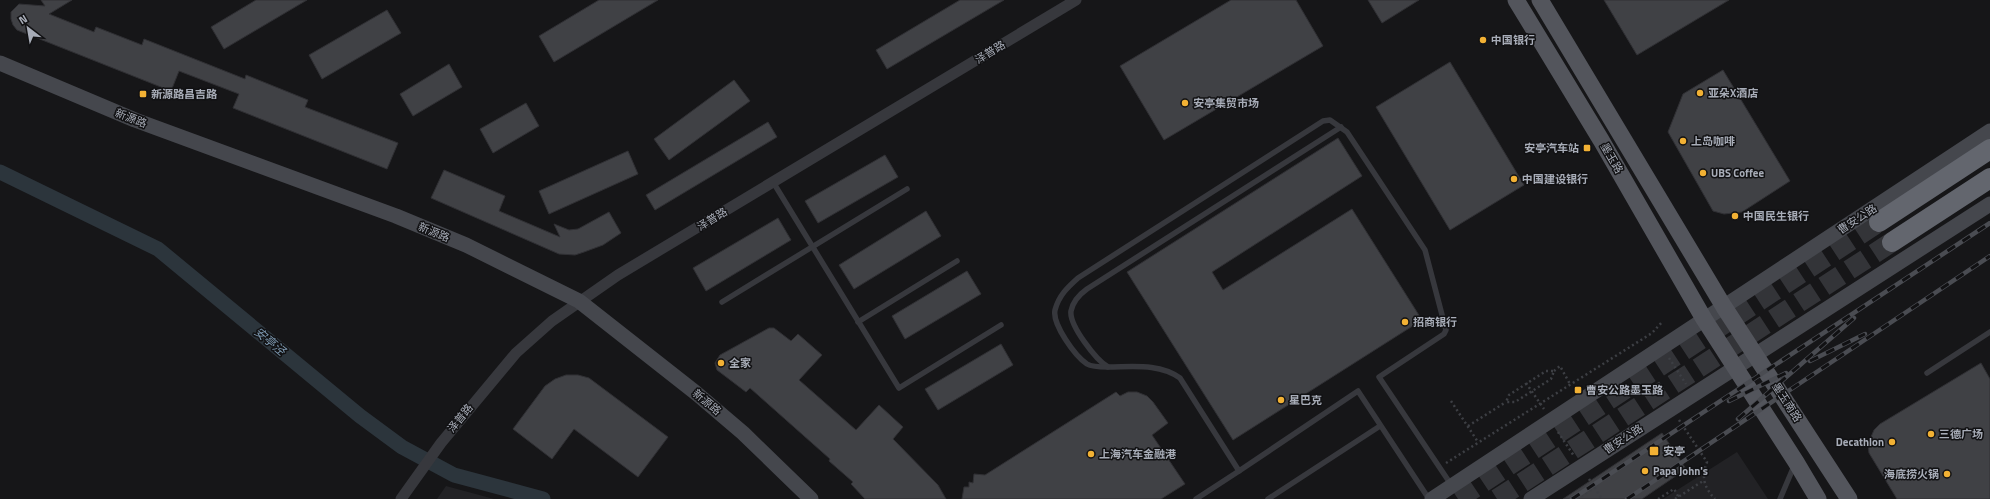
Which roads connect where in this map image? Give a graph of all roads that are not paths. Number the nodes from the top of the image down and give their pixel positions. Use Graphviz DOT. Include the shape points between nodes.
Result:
graph roads {
  1 [pos="1076,0"];
  2 [pos="1516,0"];
  3 [pos="1540,0"];
  4 [pos="0,64"];
  5 [pos="1341,127"];
  6 [pos="1990,131"];
  7 [pos="1990,149"];
  8 [pos="1990,178"];
  9 [pos="773,182"];
  10 [pos="907,189"];
  11 [pos="1990,204"];
  12 [pos="1879,222"];
  13 [pos="1892,242"];
  14 [pos="813,247"];
  15 [pos="956,261"];
  16 [pos="579,301"];
  17 [pos="722,302"];
  18 [pos="1724,307"];
  19 [pos="1704,319"];
  20 [pos="858,322"];
  21 [pos="1001,325"];
  22 [pos="1989,334"];
  23 [pos="1756,355"];
  24 [pos="1108,367"];
  25 [pos="1736,367"];
  26 [pos="1927,373"];
  27 [pos="1380,426"];
  28 [pos="1796,462"];
  29 [pos="1239,471"];
  30 [pos="1452,486"];
  31 [pos="401,499"];
  32 [pos="811,499"];
  33 [pos="1196,499"];
  34 [pos="1268,499"];
  35 [pos="1429,499"];
  36 [pos="1432,499"];
  37 [pos="1531,499"];
  38 [pos="1780,499"];
  39 [pos="1818,499"];
  40 [pos="1849,499"];
  1 -- 9 [label="street, 泽普路"];
  2 -- 19 [label="main road, 墨玉路" via="1601,140"];
  3 -- 18 [label="main road, 墨玉路"];
  4 -- 16 [label="main road, 新源路" via="135,120 396,216 466,245"];
  5 -- 24 [label="lane" via="1080,294 1071,313 1074,323 1096,358"];
  5 -- 24 [label="lane" via="1330,120 1323,121 1078,278 1067,288 1059,299 1055,312 1058,324 1081,359 1088,365"];
  5 -- 30 [label="lane" via="1347,132 1425,250 1446,330 1444,334 1379,377"];
  6 -- 18 [label="main road, 曹安公路"];
  7 -- 12 [label="highway, 曹安公路"];
  8 -- 13 [label="highway"];
  9 -- 14 [label="lane"];
  9 -- 16 [label="street, 泽普路"];
  10 -- 14 [label="lane"];
  11 -- 23 [label="main road"];
  14 -- 17 [label="lane"];
  14 -- 20 [label="lane"];
  15 -- 20 [label="lane"];
  16 -- 31 [label="street, 泽普路" via="516,353 441,442"];
  16 -- 32 [label="main road, 新源路" via="660,363 744,433"];
  18 -- 19 [label="main road, 曹安公路"];
  18 -- 23 [label="main road, 墨玉南路"];
  19 -- 25 [label="main road"];
  19 -- 30 [label="main road, 曹安公路"];
  20 -- 21 [label="lane" via="899,388"];
  22 -- 26 [label="lane"];
  23 -- 25 [label="main road, 曹安公路"];
  23 -- 40 [label="main road, 墨玉南路"];
  24 -- 29 [label="lane" via="1154,368 1170,372 1180,378"];
  25 -- 28 [label="main road"];
  25 -- 37 [label="main road, 曹安公路"];
  27 -- 29 [label="lane" via="1358,391"];
  27 -- 34 [label="lane"];
  27 -- 35 [label="lane"];
  28 -- 38 [label="lane"];
  28 -- 39 [label="main road"];
  29 -- 33 [label="lane"];
  30 -- 36 [label="main road"];
}
